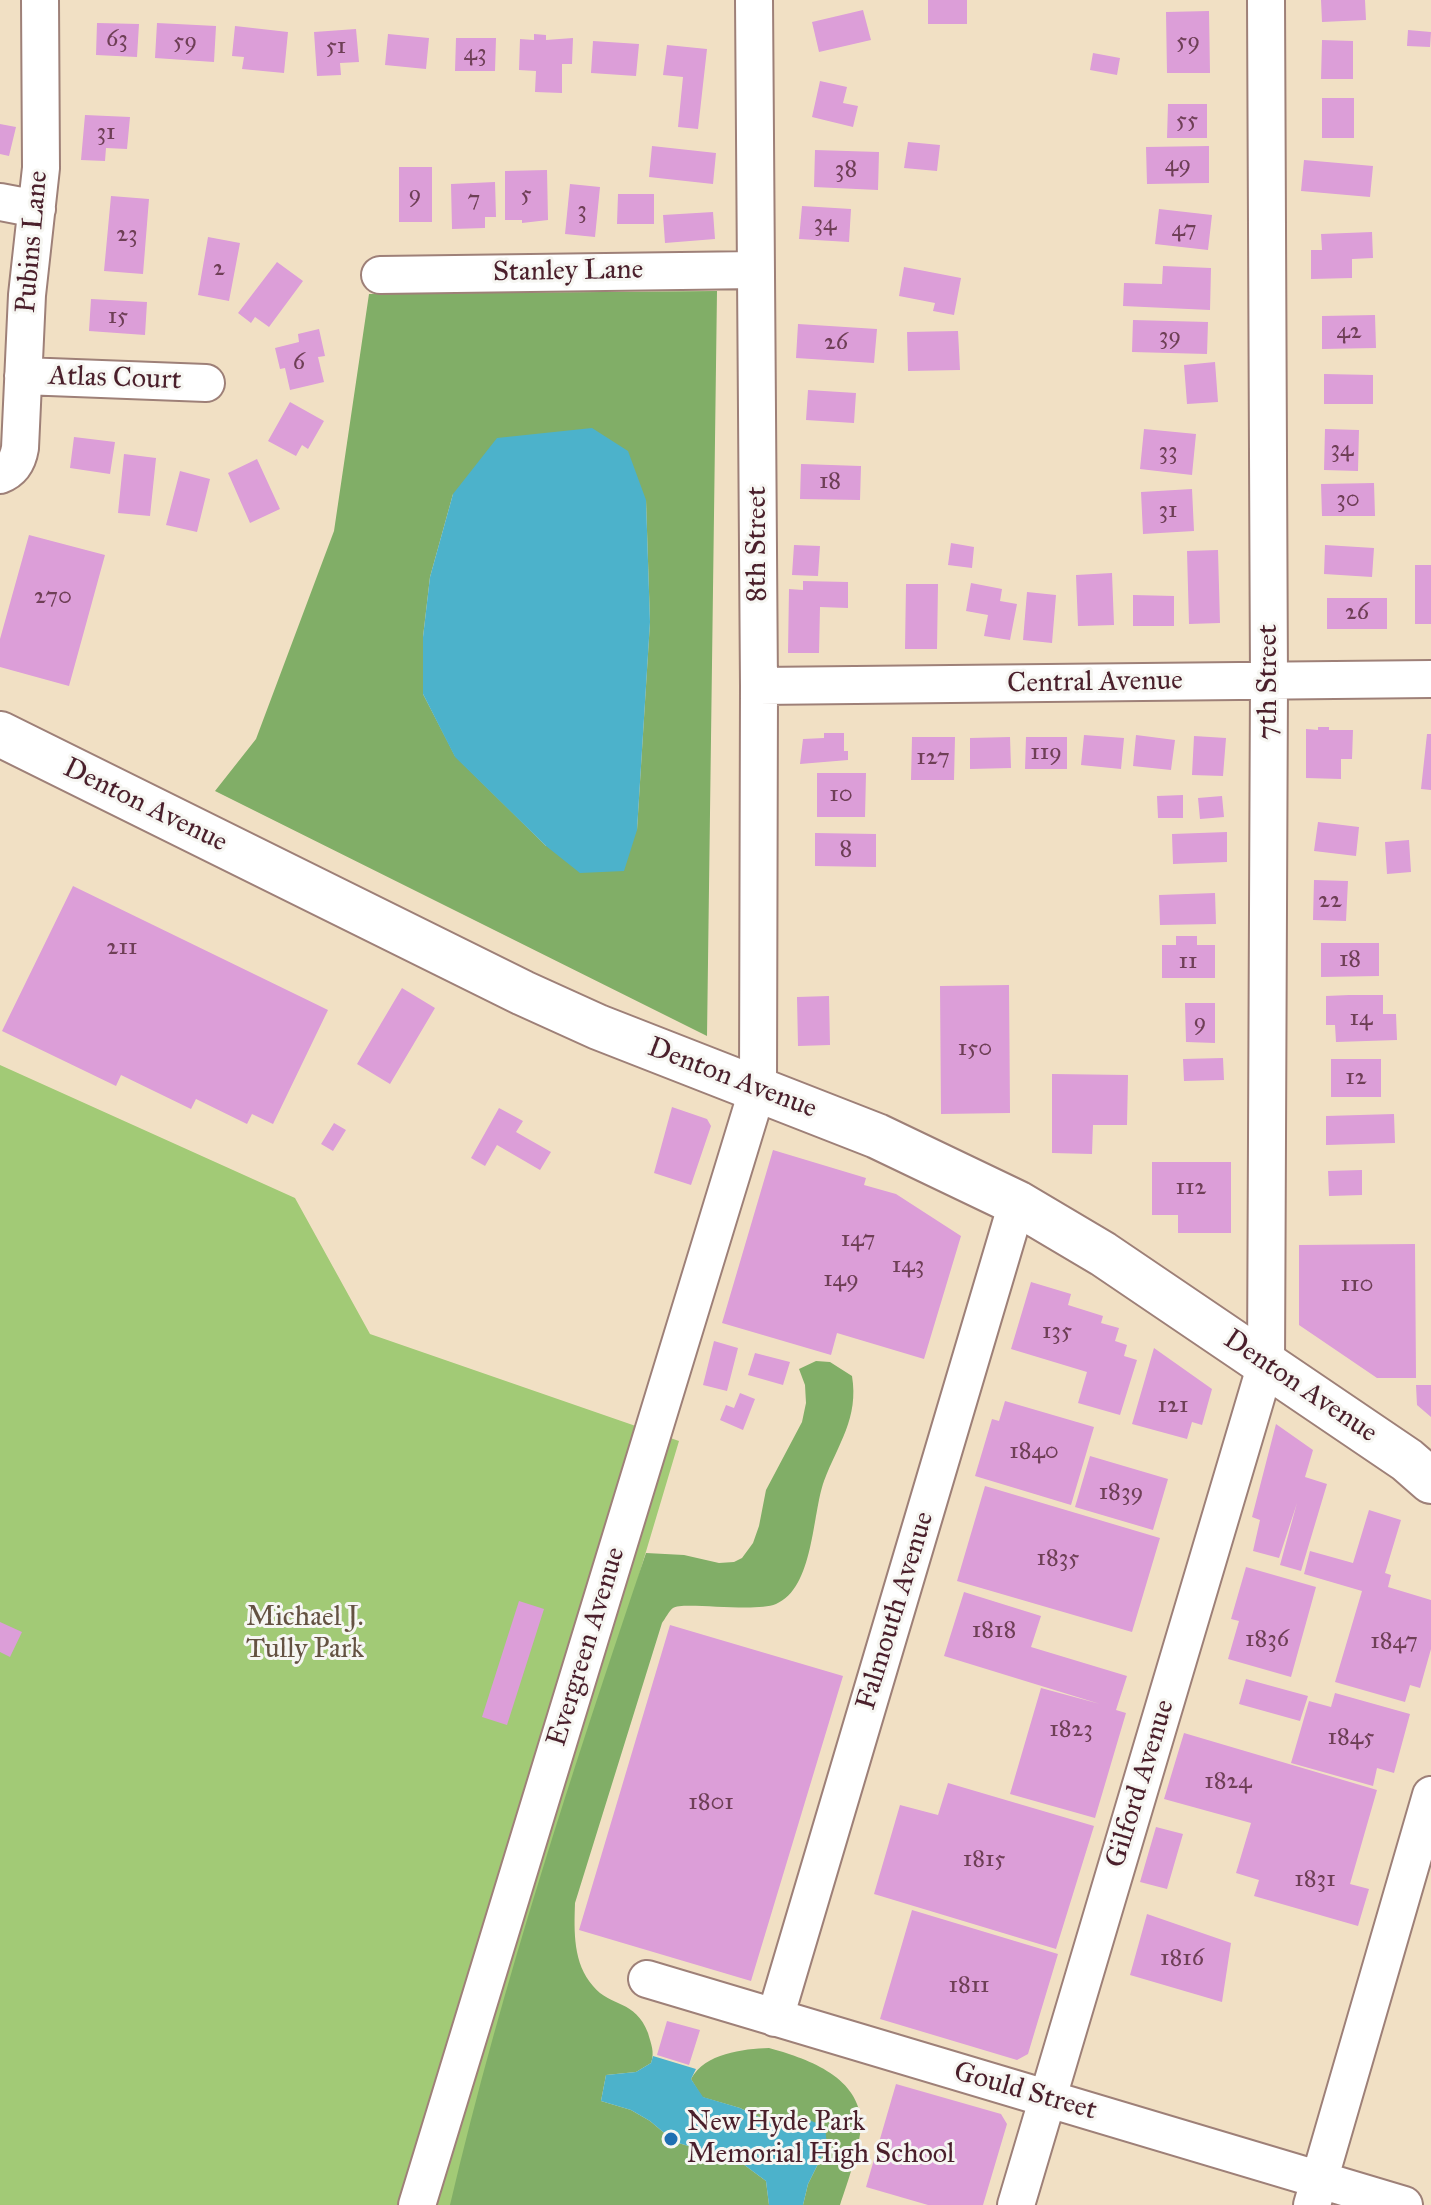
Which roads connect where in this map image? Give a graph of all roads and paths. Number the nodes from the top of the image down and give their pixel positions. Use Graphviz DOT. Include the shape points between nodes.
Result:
graph roads {
  1 [pos="40,0"];
  2 [pos="754,0"];
  3 [pos="1266,0"];
  4 [pos="0,202"];
  5 [pos="37,209"];
  6 [pos="756,270"];
  7 [pos="380,275"];
  8 [pos="23,376"];
  9 [pos="206,383"];
  10 [pos="0,475"];
  11 [pos="1431,679"];
  12 [pos="1269,681"];
  13 [pos="759,686"];
  14 [pos="0,734"];
  15 [pos="758,1088"];
  16 [pos="1017,1203"];
  17 [pos="1266,1364"];
  18 [pos="1431,1481"];
  19 [pos="1431,1795"];
  20 [pos="647,1979"];
  21 [pos="775,2018"];
  22 [pos="1048,2099"];
  23 [pos="1316,2192"];
  24 [pos="417,2205"];
  25 [pos="1016,2205"];
  26 [pos="1404,2205"];
  1 -- 5 [label="street, Pubins Lane"];
  2 -- 6 [label="street, 8th Street"];
  3 -- 12 [label="street, 7th Street"];
  4 -- 5 [label="street"];
  5 -- 8 [label="street, Pubins Lane"];
  6 -- 7 [label="street, Stanley Lane"];
  6 -- 13 [label="street, 8th Street"];
  8 -- 9 [label="street, Atlas Court"];
  8 -- 10 [label="street, Pubins Lane" via="18,458"];
  11 -- 12 [label="street, Central Avenue"];
  12 -- 13 [label="street, Central Avenue"];
  12 -- 17 [label="street, 7th Street"];
  13 -- 15 [label="street, 8th Street"];
  14 -- 15 [label="main road, Denton Avenue" via="523,993"];
  15 -- 16 [label="main road, Denton Avenue" via="877,1136"];
  15 -- 24 [label="street, Evergreen Avenue"];
  16 -- 17 [label="main road, Denton Avenue"];
  16 -- 21 [label="street, Falmouth Avenue"];
  17 -- 18 [label="main road, Denton Avenue"];
  17 -- 22 [label="street, Gilford Avenue"];
  19 -- 23 [label="street"];
  20 -- 21 [label="street, Gould Street"];
  21 -- 22 [label="street, Gould Street"];
  22 -- 23 [label="street, Gould Street"];
  22 -- 25 [label="street, Gilford Avenue"];
  23 -- 26 [label="street, Gould Street"];
}
